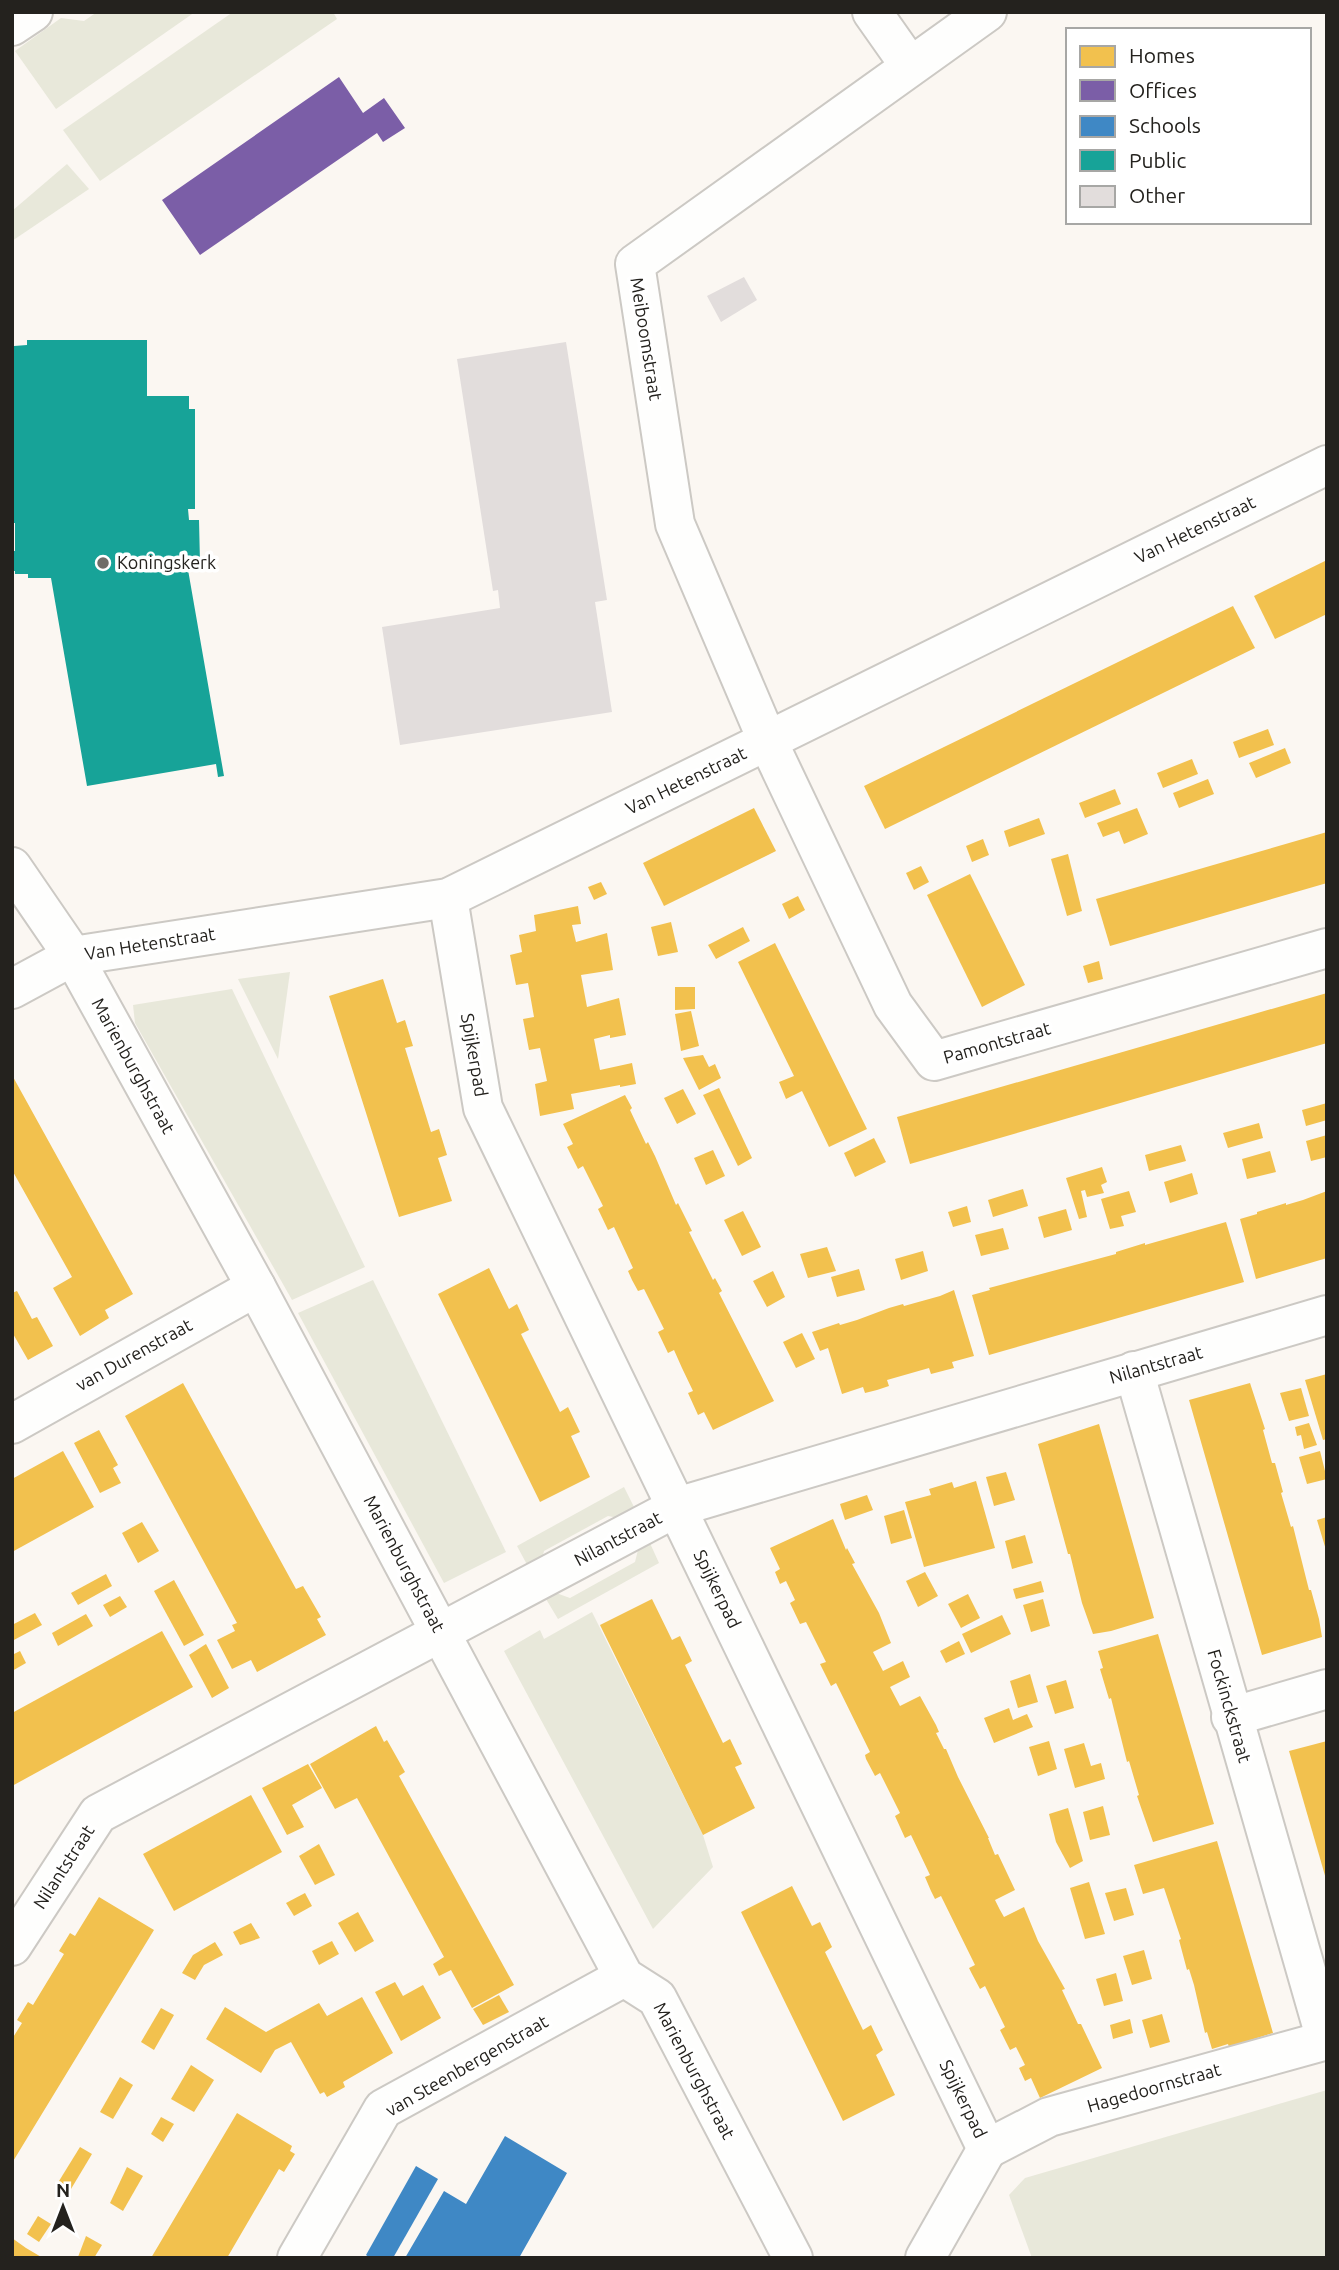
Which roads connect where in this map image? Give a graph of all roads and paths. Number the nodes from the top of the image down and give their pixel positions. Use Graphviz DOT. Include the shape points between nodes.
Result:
graph roads {
  1 [pos="33,12"];
  2 [pos="872,12"];
  3 [pos="987,12"];
  4 [pos="12,26"];
  5 [pos="910,66"];
  6 [pos="1327,465"];
  7 [pos="768,742"];
  8 [pos="12,867"];
  9 [pos="448,898"];
  10 [pos="1327,948"];
  11 [pos="73,956"];
  12 [pos="12,989"];
  13 [pos="256,1287"];
  14 [pos="1327,1315"];
  15 [pos="1134,1371"];
  16 [pos="12,1424"];
  17 [pos="677,1507"];
  18 [pos="441,1634"];
  19 [pos="1327,1689"];
  20 [pos="1231,1717"];
  21 [pos="12,1946"];
  22 [pos="624,1977"];
  23 [pos="1326,2040"];
  24 [pos="987,2149"];
  25 [pos="298,2258"];
  26 [pos="793,2258"];
  27 [pos="925,2258"];
  1 -- 4 [label="street"];
  2 -- 5 [label="street"];
  3 -- 5 [label="street, Meiboomstraat"];
  5 -- 7 [label="street, Meiboomstraat" via="635,264 675,524"];
  6 -- 7 [label="street, Van Hetenstraat"];
  7 -- 9 [label="street, Van Hetenstraat"];
  7 -- 10 [label="street, Pamontstraat" via="893,1005 934,1061"];
  8 -- 11 [label="street, Marienburghstraat"];
  9 -- 11 [label="street, Van Hetenstraat"];
  9 -- 17 [label="street, Spijkerpad" via="483,1108"];
  11 -- 12 [label="street, Van Hetenstraat"];
  11 -- 13 [label="street, Marienburghstraat"];
  13 -- 16 [label="street, van Durenstraat"];
  13 -- 18 [label="street, Marienburghstraat"];
  14 -- 15 [label="street, Nilantstraat"];
  15 -- 17 [label="street, Nilantstraat"];
  15 -- 20 [label="street, Fockinckstraat"];
  17 -- 18 [label="street, Nilantstraat"];
  17 -- 24 [label="street, Spijkerpad"];
  18 -- 21 [label="street, Nilantstraat" via="98,1814"];
  18 -- 22 [label="street, Marienburghstraat"];
  19 -- 20 [label="street"];
  20 -- 23 [label="street, Fockinckstraat"];
  22 -- 25 [label="street, van Steenbergenstraat" via="383,2109"];
  22 -- 26 [label="street, Marienburghstraat" via="657,1998"];
  23 -- 24 [label="street, Hagedoornstraat" via="1049,2117"];
  24 -- 27 [label="street, Spijkerpad"];
}
